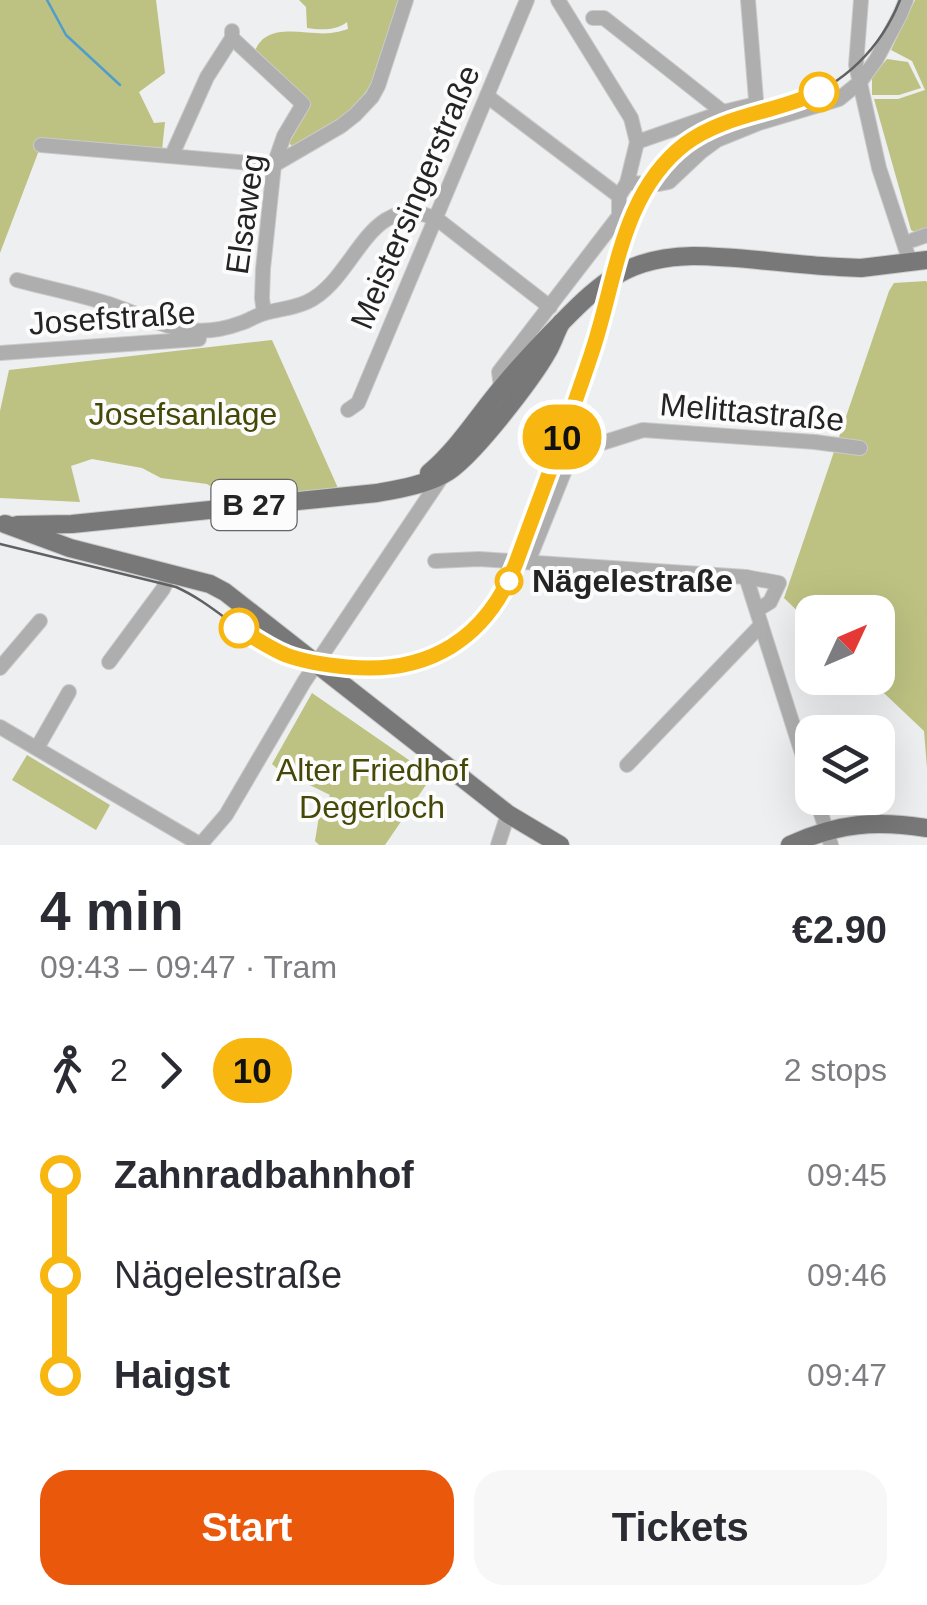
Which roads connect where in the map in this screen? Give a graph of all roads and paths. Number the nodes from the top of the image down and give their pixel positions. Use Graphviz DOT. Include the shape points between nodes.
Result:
graph roads {
  1 [pos="406,0"];
  2 [pos="527,0"];
  3 [pos="558,0"];
  4 [pos="748,0"];
  5 [pos="861,0"];
  6 [pos="906,0"];
  7 [pos="593,18"];
  8 [pos="860,82"];
  9 [pos="487,96"];
  10 [pos="756,104"];
  11 [pos="723,112"];
  12 [pos="759,123"];
  13 [pos="637,142"];
  14 [pos="41,145"];
  15 [pos="172,155"];
  16 [pos="274,165"];
  17 [pos="623,190"];
  18 [pos="437,219"];
  19 [pos="918,261"];
  20 [pos="18,280"];
  21 [pos="264,313"];
  22 [pos="555,315"];
  23 [pos="222,328"];
  24 [pos="0,353"];
  25 [pos="348,410"];
  26 [pos="461,440"];
  27 [pos="860,448"];
  28 [pos="443,475"];
  29 [pos="408,487"];
  30 [pos="22,514"];
  31 [pos="2,520"];
  32 [pos="98,520"];
  33 [pos="72,524"];
  34 [pos="38,526"];
  35 [pos="63,545"];
  36 [pos="435,561"];
  37 [pos="528,562"];
  38 [pos="170,573"];
  39 [pos="746,577"];
  40 [pos="759,618"];
  41 [pos="40,621"];
  42 [pos="108,662"];
  43 [pos="316,664"];
  44 [pos="0,668"];
  45 [pos="69,692"];
  46 [pos="0,727"];
  47 [pos="795,731"];
  48 [pos="37,748"];
  49 [pos="628,764"];
  50 [pos="508,814"];
  51 [pos="927,828"];
  52 [pos="828,838"];
  53 [pos="201,845"];
  54 [pos="498,845"];
  55 [pos="560,845"];
  56 [pos="790,845"];
  1 -- 16 [label="street" via="372,97 327,136"];
  2 -- 9 [label="street, Meistersingerstraße"];
  3 -- 13 [label="street" via="630,118"];
  4 -- 10 [label="street"];
  5 -- 8 [label="street"];
  6 -- 8 [label="street"];
  7 -- 11 [label="street" via="604,18"];
  8 -- 12 [label="street" via="839,99"];
  8 -- 19 [label="street" via="880,168"];
  9 -- 17 [label="street"];
  9 -- 18 [label="street, Meistersingerstraße"];
  10 -- 11 [label="street"];
  10 -- 12 [label="street"];
  11 -- 13 [label="street"];
  12 -- 17 [label="street" via="717,140 669,182"];
  13 -- 17 [label="street"];
  14 -- 15 [label="street"];
  15 -- 16 [label="street"];
  15 -- 16 [label="street, Elsaweg" via="232,34 303,104"];
  16 -- 21 [label="street, Elsaweg"];
  17 -- 22 [label="street" via="619,216"];
  18 -- 21 [label="street" via="407,211 383,221 326,290 287,310"];
  18 -- 22 [label="street"];
  18 -- 25 [label="street, Meistersingerstraße" via="358,403"];
  19 -- 22 [label="main road, B 27" via="850,268 707,256 660,259 622,271"];
  20 -- 23 [label="street" via="183,330"];
  21 -- 23 [label="street"];
  22 -- 26 [label="main road, B 27"];
  22 -- 28 [label="main road, B 27" via="546,354 478,443"];
  23 -- 24 [label="street, Josefstraße" via="214,339"];
  26 -- 28 [label="main road"];
  26 -- 29 [label="main road, B 27"];
  27 -- 37 [label="street, Melittastraße" via="656,430 583,449 568,460"];
  28 -- 29 [label="main road, B 27"];
  28 -- 43 [label="street"];
  29 -- 32 [label="main road, B 27"];
  30 -- 31 [label="main road, B 27"];
  30 -- 32 [label="main road, B 27"];
  30 -- 34 [label="main road"];
  31 -- 34 [label="main road, B 27"];
  31 -- 35 [label="main road"];
  32 -- 33 [label="main road, B 27"];
  33 -- 34 [label="main road, B 27"];
  33 -- 35 [label="main road"];
  34 -- 35 [label="main road"];
  35 -- 38 [label="main road"];
  36 -- 37 [label="street"];
  37 -- 39 [label="street"];
  38 -- 42 [label="street"];
  38 -- 43 [label="main road" via="225,592"];
  39 -- 40 [label="street"];
  39 -- 40 [label="street" via="778,583"];
  40 -- 47 [label="street"];
  40 -- 49 [label="street"];
  41 -- 44 [label="street"];
  43 -- 50 [label="main road"];
  43 -- 53 [label="street" via="226,816"];
  45 -- 48 [label="street"];
  46 -- 48 [label="street"];
  48 -- 53 [label="street"];
  50 -- 54 [label="street"];
  50 -- 55 [label="main road"];
  51 -- 52 [label="main road" via="849,824"];
  52 -- 56 [label="main road"];
}
